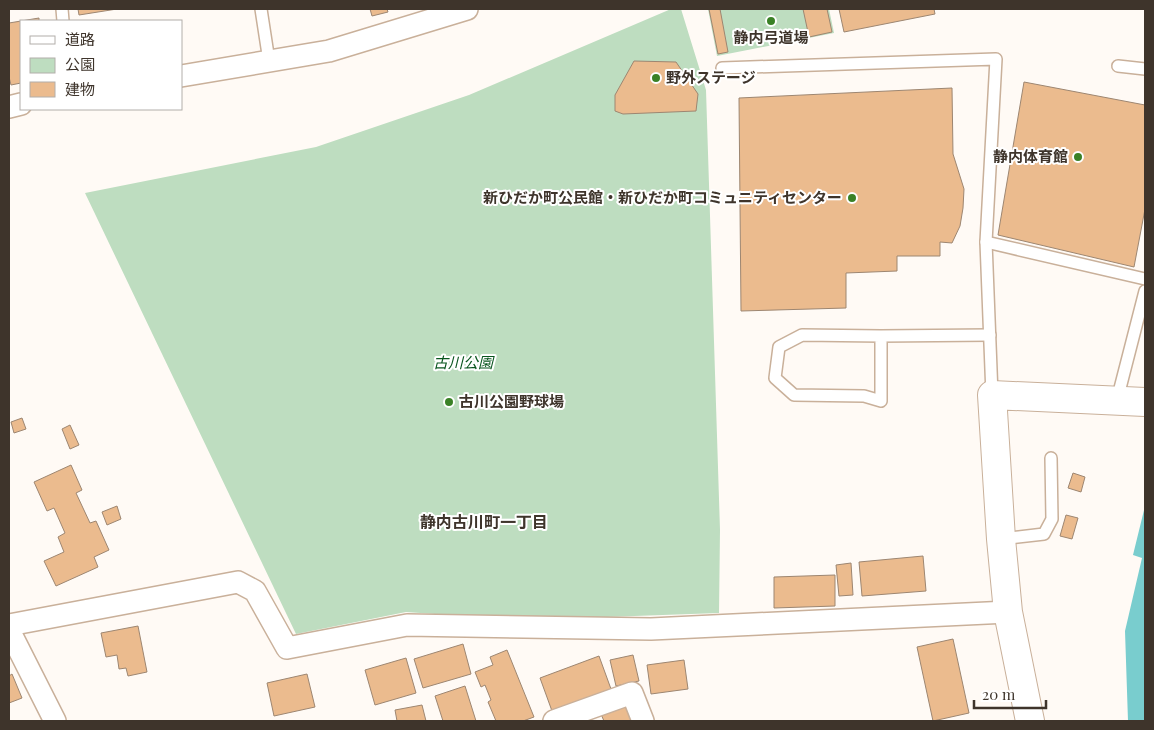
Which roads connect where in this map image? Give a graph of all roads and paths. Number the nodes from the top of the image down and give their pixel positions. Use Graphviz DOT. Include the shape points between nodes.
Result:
graph roads {
  1 [pos="261,9"];
  2 [pos="467,9"];
  3 [pos="269,61"];
  4 [pos="1118,66"];
  5 [pos="722,68"];
  6 [pos="1145,69"];
  7 [pos="182,76"];
  8 [pos="986,242"];
  9 [pos="1145,279"];
  10 [pos="1145,291"];
  11 [pos="990,335"];
  12 [pos="881,336"];
  13 [pos="992,395"];
  14 [pos="1117,400"];
  15 [pos="1145,402"];
  16 [pos="1051,458"];
  17 [pos="1000,539"];
  18 [pos="1008,612"];
  19 [pos="9,625"];
  20 [pos="9,630"];
  21 [pos="54,721"];
  22 [pos="554,721"];
  23 [pos="643,721"];
  24 [pos="1030,721"];
  1 -- 3 [label="lane"];
  2 -- 3 [label="street" via="330,50"];
  3 -- 7 [label="street"];
  4 -- 6 [label="lane"];
  5 -- 8 [label="lane" via="996,59"];
  8 -- 9 [label="lane"];
  8 -- 11 [label="lane"];
  10 -- 14 [label="lane"];
  11 -- 12 [label="lane"];
  11 -- 13 [label="lane"];
  12 -- 12 [label="lane" via="881,401 864,396 794,395 775,378 779,347 802,335"];
  13 -- 14 [label="street"];
  13 -- 17 [label="street"];
  14 -- 15 [label="street"];
  16 -- 17 [label="lane" via="1052,520 1044,534"];
  17 -- 18 [label="street"];
  18 -- 19 [label="street" via="651,629 407,626 287,648 256,591 238,582"];
  18 -- 24 [label="street"];
  20 -- 21 [label="street"];
  22 -- 23 [label="street" via="632,693"];
}
